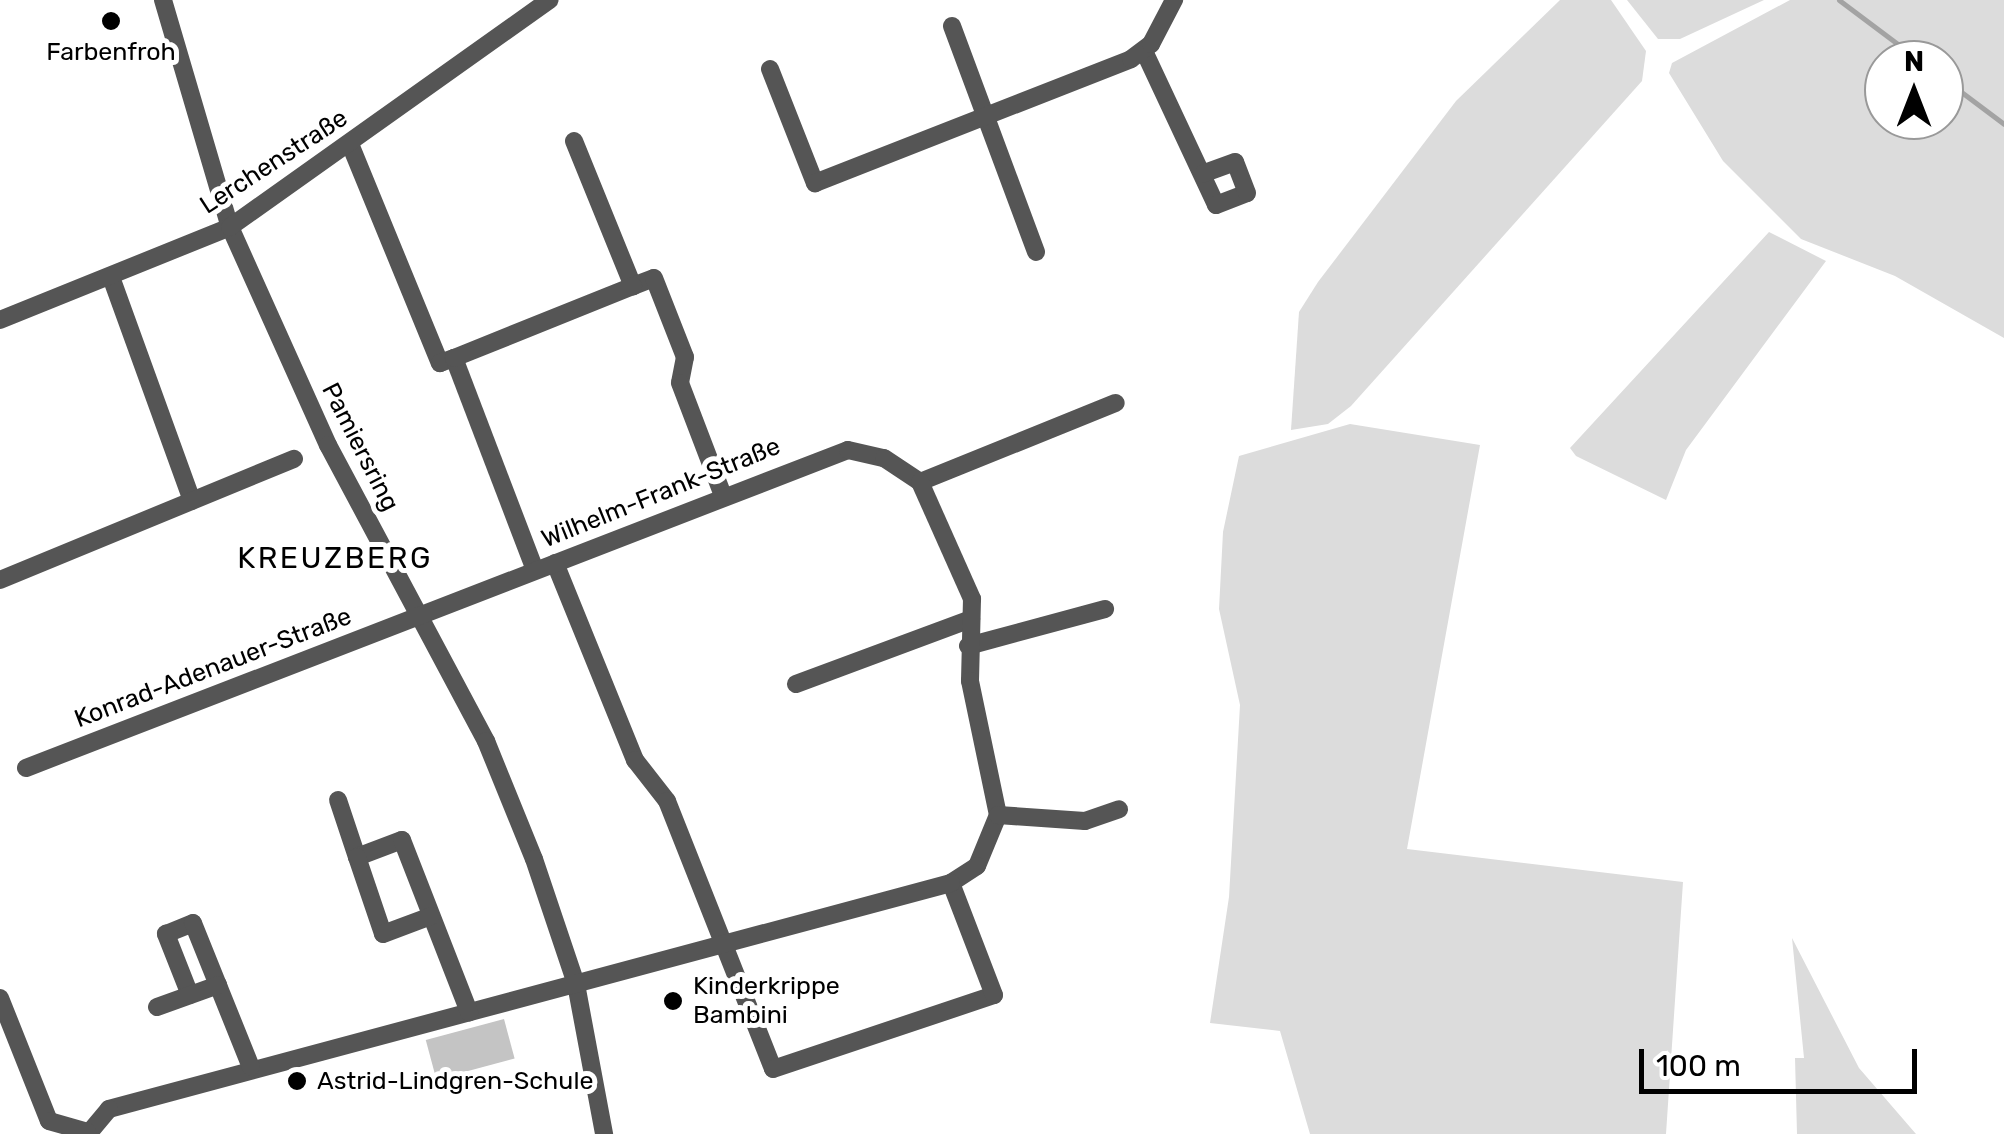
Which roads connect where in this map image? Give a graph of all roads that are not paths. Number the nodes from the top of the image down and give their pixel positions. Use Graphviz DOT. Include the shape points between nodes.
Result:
graph roads {
  1 [pos="164,0"];
  2 [pos="550,0"];
  3 [pos="1174,0"];
  4 [pos="952,26"];
  5 [pos="1144,51"];
  6 [pos="770,69"];
  7 [pos="986,116"];
  8 [pos="574,141"];
  9 [pos="350,144"];
  10 [pos="1204,173"];
  11 [pos="230,227"];
  12 [pos="1036,252"];
  13 [pos="111,276"];
  14 [pos="633,286"];
  15 [pos="0,320"];
  16 [pos="454,358"];
  17 [pos="1116,403"];
  18 [pos="294,459"];
  19 [pos="920,482"];
  20 [pos="722,493"];
  21 [pos="192,501"];
  22 [pos="554,563"];
  23 [pos="535,570"];
  24 [pos="0,580"];
  25 [pos="1105,610"];
  26 [pos="418,614"];
  27 [pos="971,619"];
  28 [pos="968,646"];
  29 [pos="796,684"];
  30 [pos="26,768"];
  31 [pos="338,800"];
  32 [pos="1119,809"];
  33 [pos="998,815"];
  34 [pos="358,857"];
  35 [pos="951,883"];
  36 [pos="431,916"];
  37 [pos="724,942"];
  38 [pos="218,984"];
  39 [pos="576,984"];
  40 [pos="190,995"];
  41 [pos="0,998"];
  42 [pos="157,1006"];
  43 [pos="469,1012"];
  44 [pos="6,1030"];
  45 [pos="251,1068"];
  46 [pos="87,1133"];
  47 [pos="604,1134"];
  1 -- 11 [label="street, Pamiersring"];
  2 -- 9 [label="street, Lerchenstraße" via="480,43"];
  3 -- 5 [label="street"];
  4 -- 7 [label="street"];
  5 -- 7 [label="street"];
  5 -- 10 [label="street"];
  6 -- 7 [label="street" via="815,184"];
  7 -- 12 [label="street"];
  8 -- 14 [label="street"];
  9 -- 11 [label="street, Lerchenstraße"];
  9 -- 16 [label="street" via="440,362"];
  11 -- 13 [label="street, Lerchenstraße"];
  11 -- 26 [label="street, Pamiersring" via="328,446"];
  13 -- 15 [label="street, Lerchenstraße"];
  13 -- 21 [label="street"];
  14 -- 16 [label="street"];
  14 -- 20 [label="street" via="654,278 685,357 680,383"];
  16 -- 23 [label="street"];
  17 -- 19 [label="street"];
  18 -- 21 [label="street"];
  19 -- 20 [label="street, Wilhelm-Frank-Straße" via="884,458 848,450"];
  19 -- 27 [label="street" via="972,599"];
  20 -- 22 [label="street, Wilhelm-Frank-Straße"];
  21 -- 24 [label="street"];
  22 -- 23 [label="street, Wilhelm-Frank-Straße"];
  22 -- 37 [label="street" via="635,760 668,800"];
  23 -- 26 [label="street, Wilhelm-Frank-Straße"];
  25 -- 28 [label="street"];
  26 -- 30 [label="street, Konrad-Adenauer-Straße"];
  26 -- 39 [label="street, Pamiersring" via="486,741"];
  27 -- 28 [label="street"];
  27 -- 29 [label="street"];
  28 -- 33 [label="street"];
  31 -- 34 [label="street"];
  32 -- 33 [label="street" via="1085,821"];
  33 -- 35 [label="street" via="977,866"];
  34 -- 36 [label="street" via="402,840"];
  34 -- 36 [label="street" via="383,934"];
  35 -- 37 [label="street"];
  35 -- 37 [label="street" via="994,996 772,1069"];
  36 -- 43 [label="street"];
  37 -- 39 [label="street"];
  38 -- 40 [label="street"];
  38 -- 40 [label="street" via="194,923 166,934"];
  38 -- 45 [label="street"];
  39 -- 43 [label="street"];
  39 -- 47 [label="street, Pamiersring"];
  40 -- 42 [label="street"];
  41 -- 44 [label="street"];
  43 -- 45 [label="street"];
  44 -- 46 [label="street" via="49,1121"];
  45 -- 46 [label="street" via="109,1108"];
}
